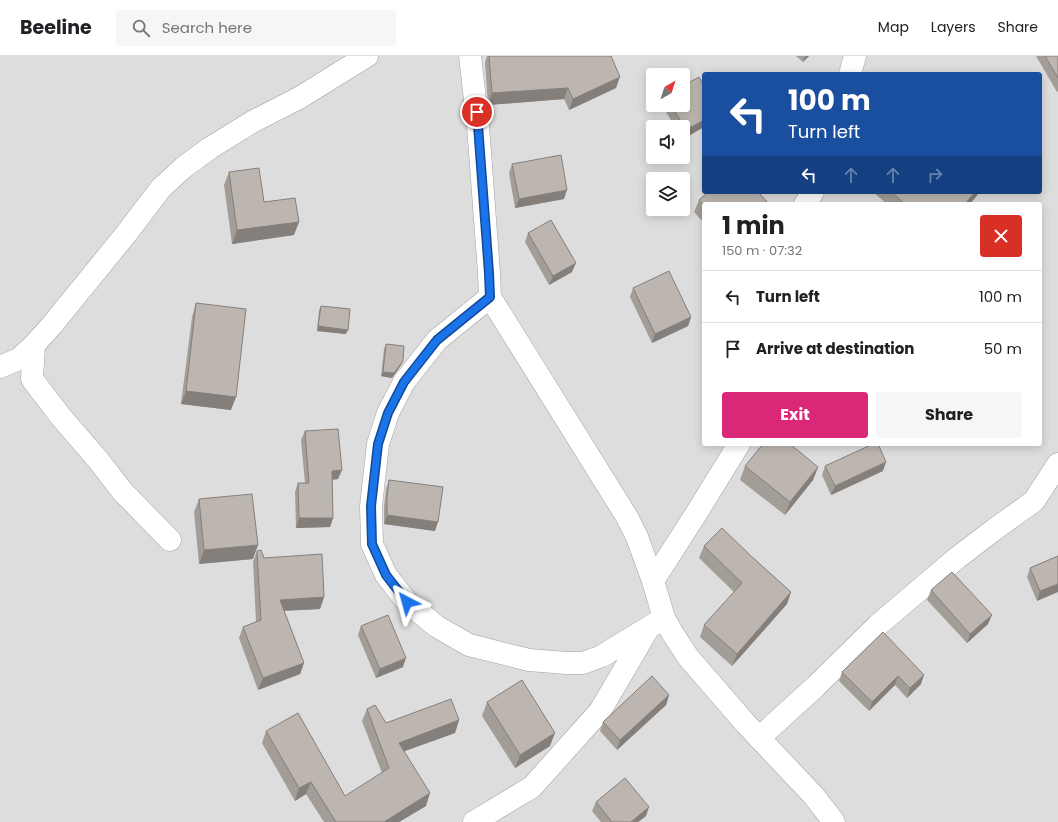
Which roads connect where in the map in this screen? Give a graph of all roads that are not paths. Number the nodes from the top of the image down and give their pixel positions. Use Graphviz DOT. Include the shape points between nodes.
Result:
graph roads {
  1 [pos="367,56"];
  2 [pos="470,56"];
  3 [pos="855,56"];
  4 [pos="851,72"];
  5 [pos="490,297"];
  6 [pos="34,345"];
  7 [pos="0,367"];
  8 [pos="738,446"];
  9 [pos="1058,464"];
  10 [pos="170,540"];
  11 [pos="653,581"];
  12 [pos="657,622"];
  13 [pos="759,738"];
  14 [pos="474,822"];
  15 [pos="834,822"];
  1 -- 6 [label="street" via="299,98 252,122 184,167 161,188"];
  2 -- 5 [label="street" via="478,126"];
  3 -- 4 [label="street"];
  5 -- 11 [label="street" via="627,517"];
  5 -- 12 [label="street" via="437,340 404,382 388,413 378,444 371,506 372,544 386,575 407,602 436,626 469,645 529,660 583,663 602,656"];
  6 -- 7 [label="street" via="19,359"];
  6 -- 10 [label="street" via="32,379 122,491"];
  8 -- 11 [label="street"];
  9 -- 13 [label="street" via="1034,501 957,558 878,625"];
  11 -- 12 [label="street"];
  12 -- 13 [label="street" via="673,634 688,657"];
  12 -- 14 [label="street" via="600,711 532,787"];
  13 -- 15 [label="street" via="814,796"];
}
